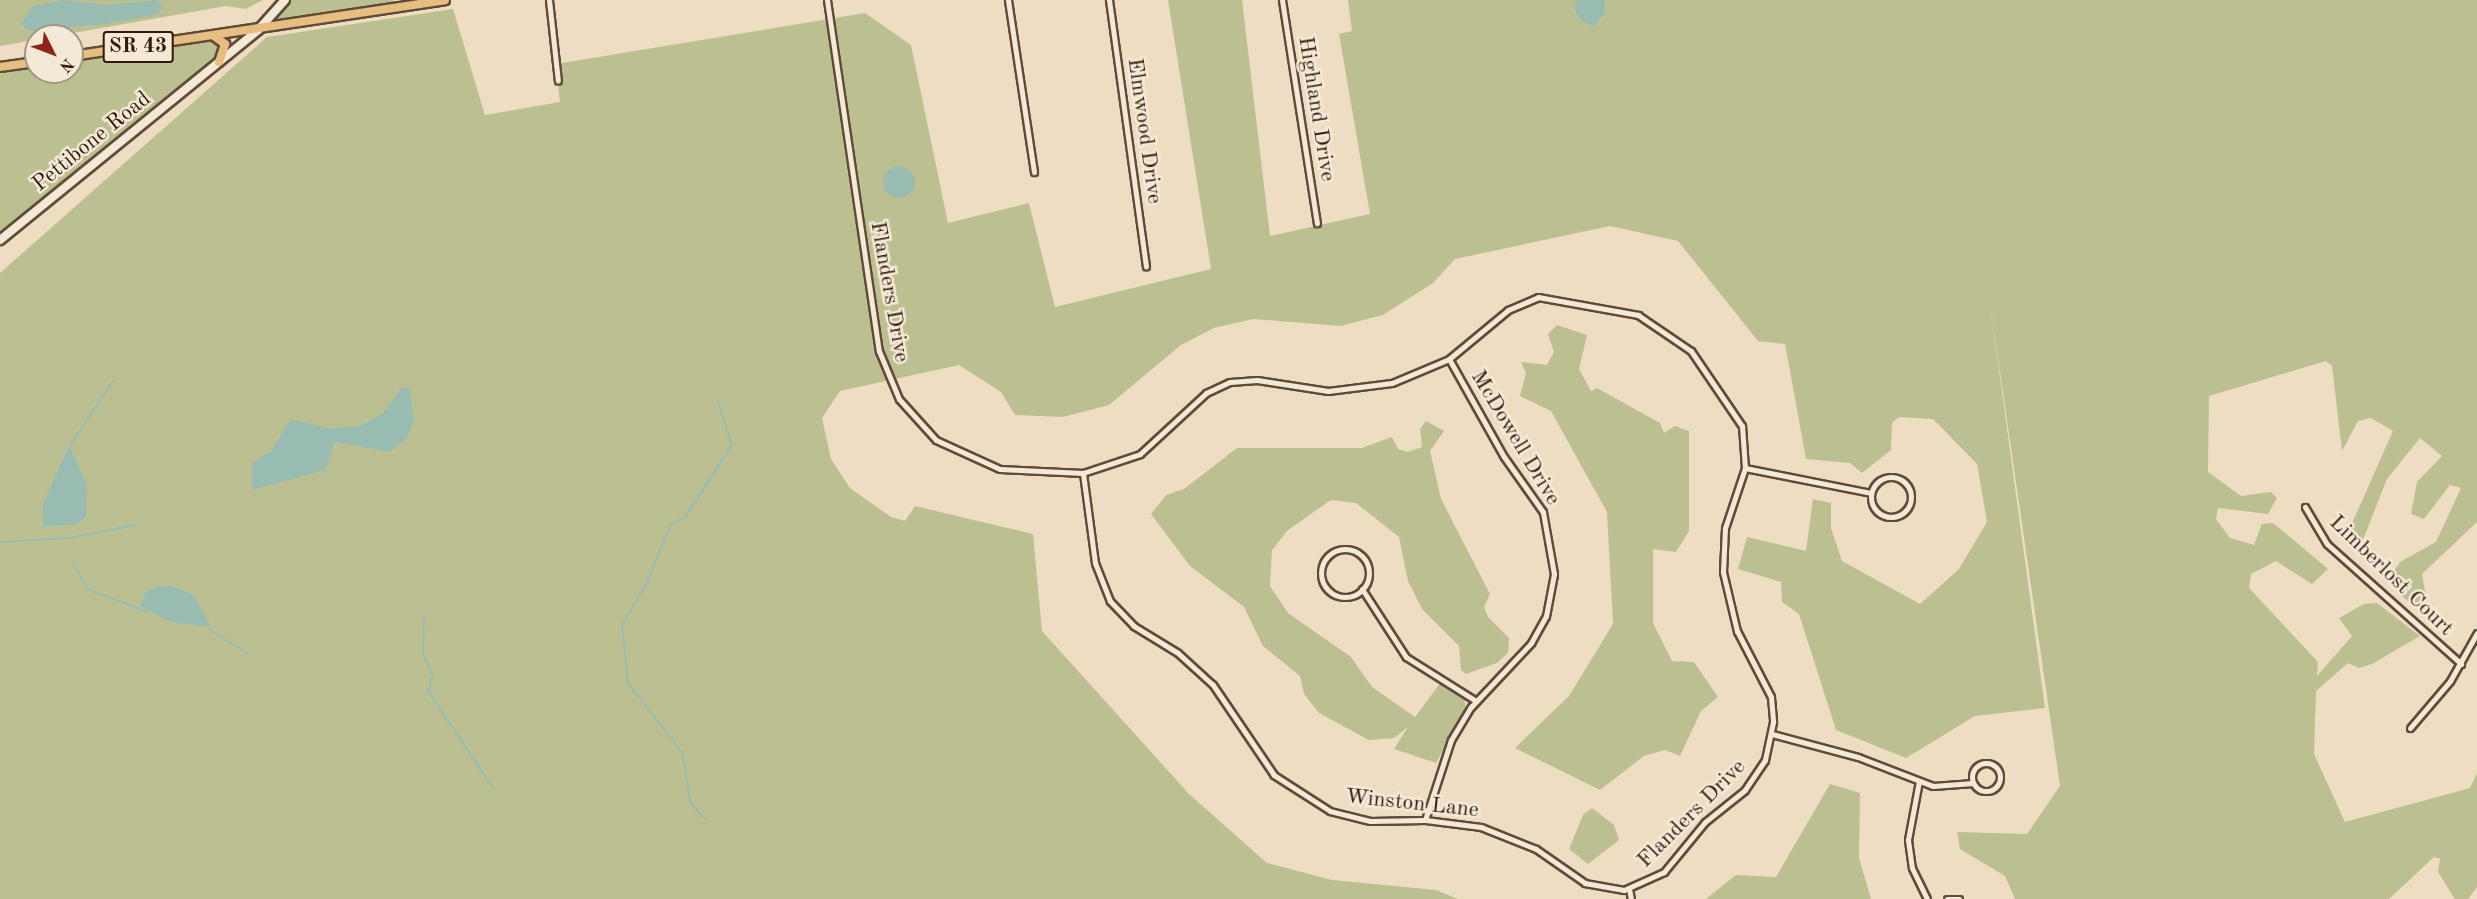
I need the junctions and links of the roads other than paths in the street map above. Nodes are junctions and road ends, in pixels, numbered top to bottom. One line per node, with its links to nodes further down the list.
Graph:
1 (285, 0): 8 (street, Pettibone Road)
2 (445, 0): 8 (main road, SR 43)
3 (549, 0): 14 (street)
4 (827, 0): 21 (street, Flanders Drive)
5 (1008, 0): 15 (street)
6 (1109, 0): 18 (street, Elmwood Drive)
7 (1282, 0): 16 (street, Highland Drive)
8 (258, 30): 9 (main road, SR 43); 11 (street, Pettibone Road)
9 (214, 36): 10 (main road, SR 43); 11 (main road)
10 (84, 54)
11 (219, 62): 17 (street, Pettibone Road)
12 (24, 64): 13 (main road)
13 (0, 67)
14 (558, 81)
15 (1034, 172)
16 (1317, 223)
17 (0, 240)
18 (1146, 266)
19 (1449, 359): 20 (street, Flanders Drive); 21 (street, Flanders Drive); 27 (street, McDowell Drive)
20 (1745, 468): 22 (street); 29 (street, Flanders Drive)
21 (1083, 473): 32 (street, Winston Lane)
22 (1871, 493): 22 (street)
23 (2305, 507): 26 (street, Limberlost Court)
24 (1362, 588): 24 (street); 27 (street)
25 (2477, 633): 26 (street)
26 (2461, 664): 28 (street)
27 (1476, 701): 32 (street, McDowell Drive)
28 (2410, 728)
29 (1772, 734): 30 (street); 33 (street, Flanders Drive)
30 (1919, 781): 31 (street); 35 (street)
31 (1972, 783): 31 (street)
32 (1425, 820): 33 (street, Winston Lane)
33 (1629, 889): 34 (street)
34 (1631, 899)
35 (1927, 899)
36 (1947, 899): 37 (street)
37 (1959, 899)

